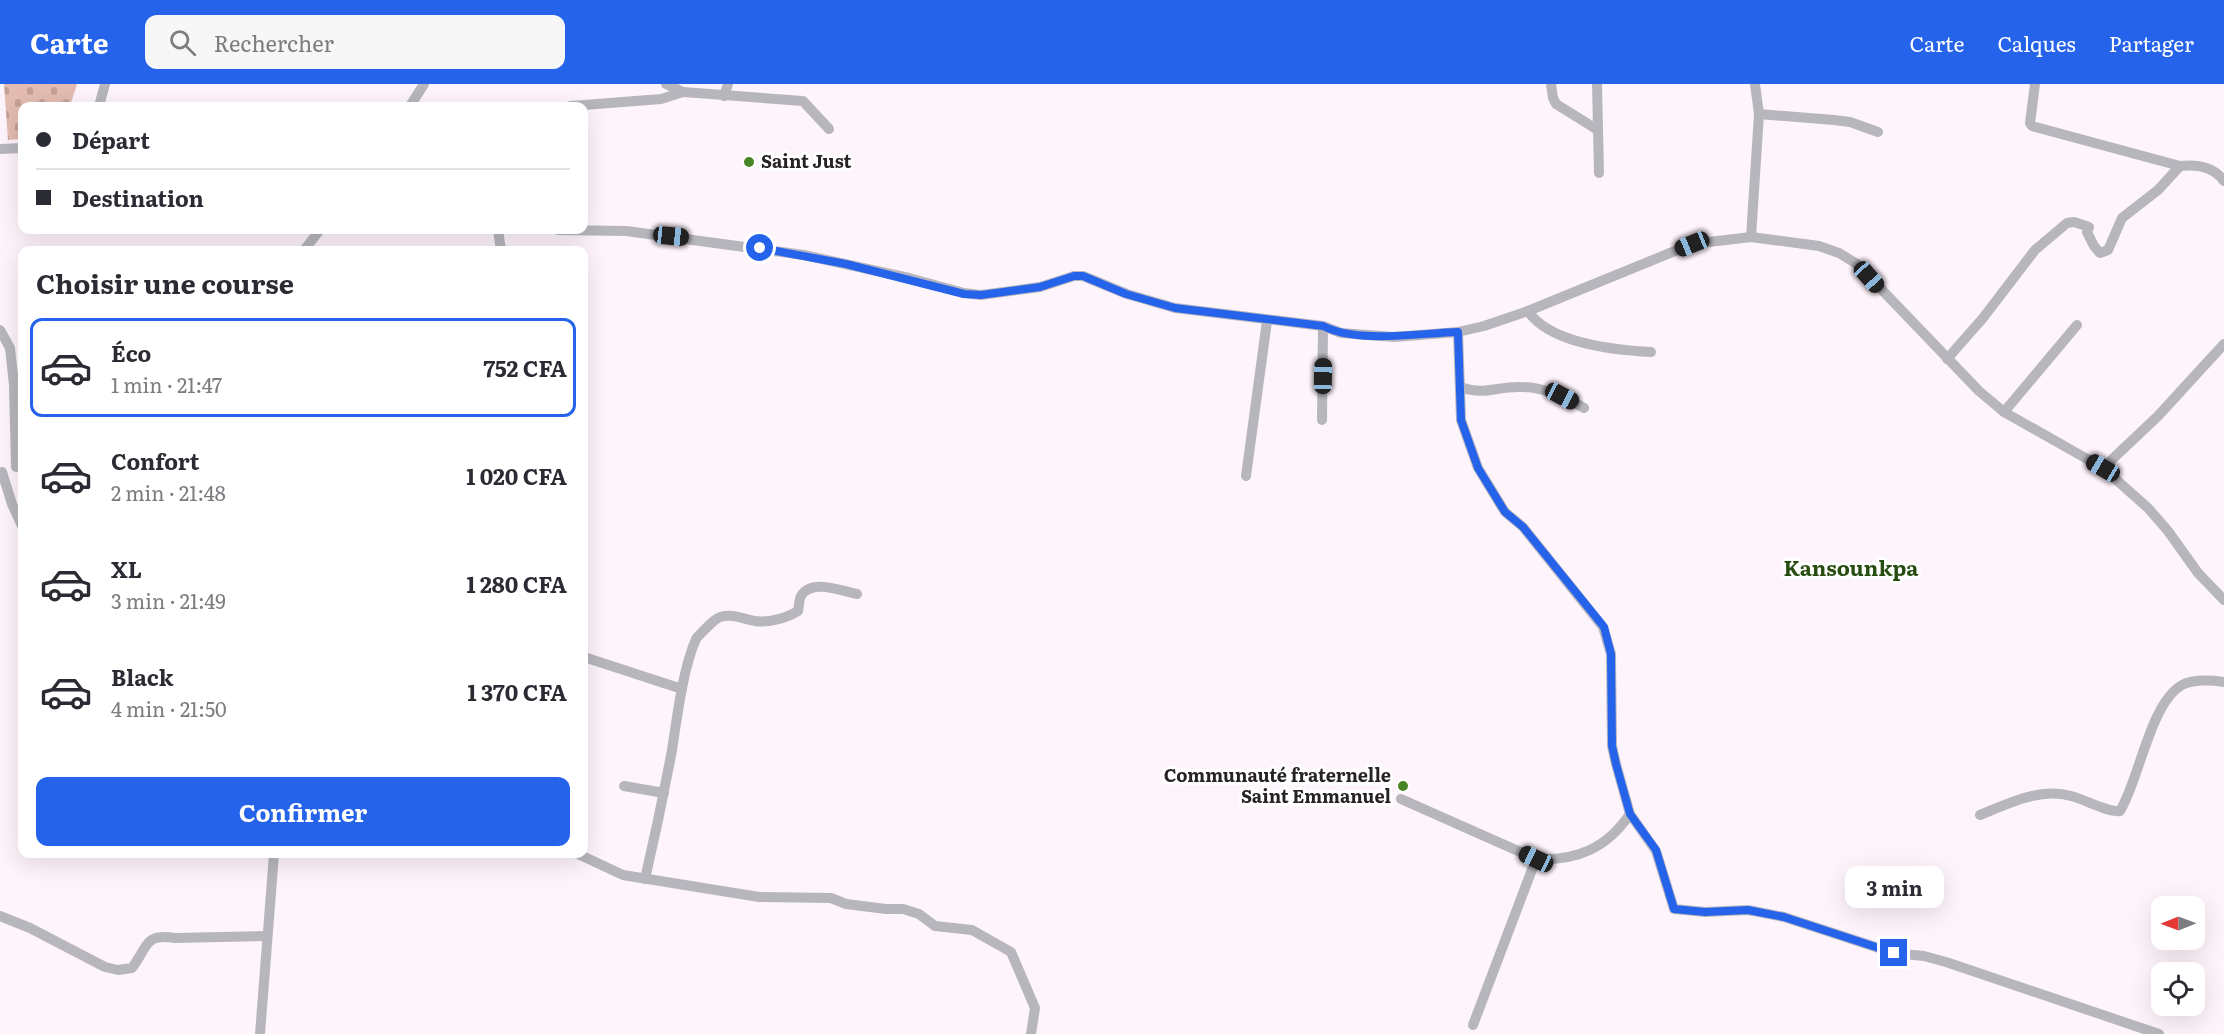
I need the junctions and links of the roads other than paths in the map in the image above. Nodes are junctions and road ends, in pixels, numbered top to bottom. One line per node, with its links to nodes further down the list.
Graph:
1 (105, 84): 11 (street)
2 (424, 84): 12 (street)
3 (666, 84): 9 (street)
4 (728, 84): 10 (street)
5 (1551, 84): 16 (street)
6 (1597, 84): 16 (street)
7 (1755, 84): 14 (street)
8 (2035, 84): 20 (street)
9 (684, 92): 10 (street); 13 (street)
10 (724, 96): 15 (street)
11 (100, 102)
12 (413, 102)
13 (588, 105)
14 (1760, 114): 17 (street); 25 (street)
15 (829, 129)
16 (1598, 130): 21 (street)
17 (1878, 132)
18 (18, 148): 19 (street)
19 (0, 149)
20 (2180, 166): 22 (street); 35 (street)
21 (1599, 172)
22 (2224, 179)
23 (588, 230): 28 (street)
24 (317, 234): 26 (street)
25 (1751, 237): 27 (street); 35 (street)
26 (307, 246)
27 (1528, 311): 32 (street); 34 (street)
28 (1267, 321): 30 (street); 44 (street)
29 (2077, 325): 38 (street)
30 (1323, 326): 32 (street); 39 (street)
31 (0, 330): 40 (street)
32 (1458, 332): 36 (street)
33 (2224, 344): 42 (street)
34 (1651, 352)
35 (1947, 359): 38 (street)
36 (1460, 387): 37 (street); 54 (street)
37 (1584, 408)
38 (2004, 412): 42 (street)
39 (1322, 420)
40 (18, 451)
41 (18, 467): 43 (street)
42 (2103, 468): 47 (street)
43 (1, 472): 45 (street)
44 (1246, 476)
45 (18, 517)
46 (857, 594): 50 (street)
47 (2224, 600)
48 (588, 658): 50 (street)
49 (2224, 682): 55 (street)
50 (682, 689): 52 (street)
51 (624, 786): 52 (street)
52 (664, 793): 59 (street)
53 (1401, 799): 58 (street)
54 (1630, 814): 58 (street); 65 (street)
55 (1980, 815)
56 (274, 858): 61 (street)
57 (587, 858): 59 (street)
58 (1536, 859): 62 (street)
59 (645, 879): 64 (street)
60 (0, 916): 61 (street)
61 (267, 936): 63 (street)
62 (1473, 1025)
63 (260, 1034)
64 (1031, 1034)
65 (2159, 1034)

